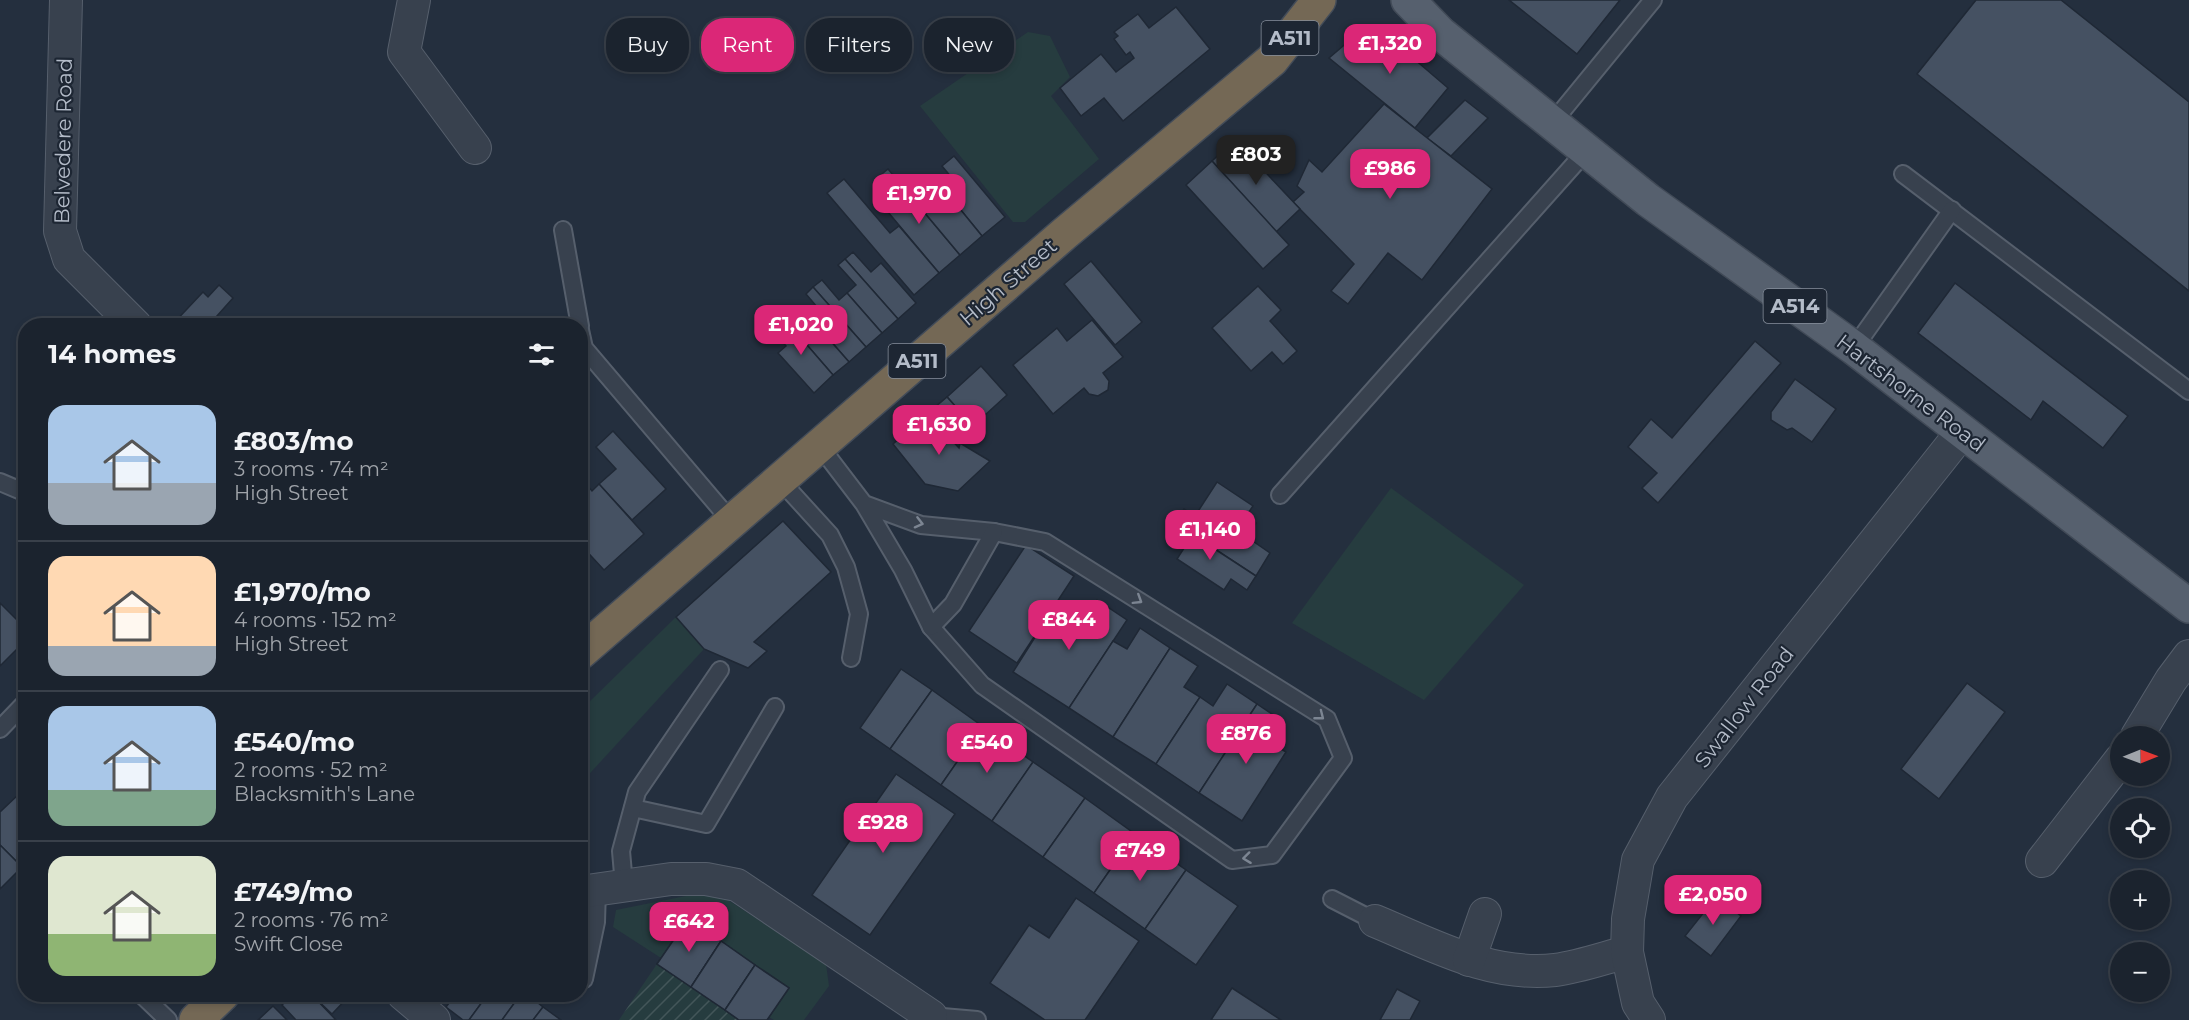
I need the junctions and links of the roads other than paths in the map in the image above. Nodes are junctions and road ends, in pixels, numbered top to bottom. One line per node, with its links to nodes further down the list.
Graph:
1 (66, 0): 12 (street, Belvedere Road)
2 (414, 0): 7 (street)
3 (1319, 0): 18 (highway, High Street / A511)
4 (1408, 0): 6 (main road, Hartshorne Road / A514)
5 (1653, 0): 6 (lane)
6 (1553, 122): 8 (main road, Hartshorne Road / A514)
7 (475, 148)
8 (1587, 150): 14 (main road, Hartshorne Road / A514); 22 (lane)
9 (1903, 174): 10 (lane)
10 (1952, 210): 14 (lane); 16 (lane)
11 (563, 230): 13 (lane)
12 (128, 318)
13 (579, 318)
14 (1854, 348): 17 (main road, Hartshorne Road / A514)
15 (588, 353): 24 (lane)
16 (2189, 391)
17 (1962, 432): 26 (main road, Hartshorne Road / A514); 43 (street, Swallow Road)
18 (819, 445): 19 (highway, High Street / A511); 23 (lane)
19 (779, 479): 24 (highway, High Street / A511); 30 (lane)
20 (0, 482): 21 (lane)
21 (18, 490)
22 (1280, 495)
23 (864, 504): 25 (lane, one-way to 25); 27 (lane)
24 (731, 521): 28 (highway, High Street / A511)
25 (994, 532): 27 (lane); 27 (lane, one-way to 27)
26 (2189, 606)
27 (931, 627)
28 (588, 646)
29 (2189, 656): 34 (street)
30 (851, 658)
31 (720, 670): 37 (lane)
32 (775, 708): 37 (lane)
33 (18, 710): 35 (lane)
34 (2143, 726)
35 (0, 729)
36 (2110, 773): 38 (street)
37 (633, 808): 39 (lane)
38 (2042, 861)
39 (600, 889): 44 (lane); 49 (street)
40 (1332, 899): 42 (lane)
41 (1485, 914): 45 (street)
42 (1375, 921): 45 (street)
43 (1628, 952): 45 (street); 54 (street, Swallow Road)
44 (588, 960)
45 (1469, 960)
46 (149, 1002): 50 (lane)
47 (215, 1002): 51 (highway)
48 (413, 1002): 52 (street)
49 (930, 1016): 53 (lane)
50 (168, 1020)
51 (196, 1020)
52 (434, 1020)
53 (977, 1020)
54 (1649, 1020)

